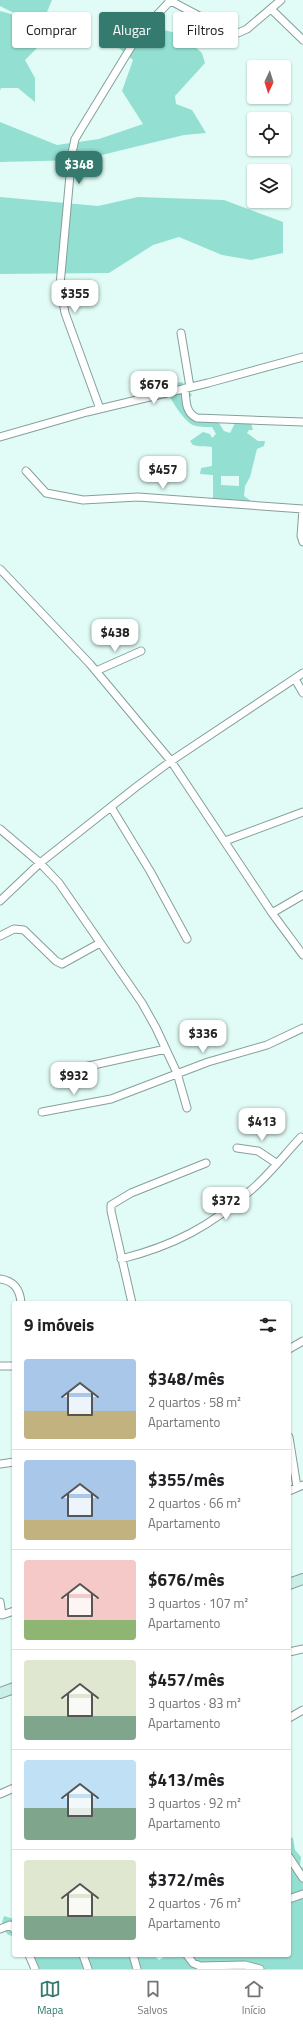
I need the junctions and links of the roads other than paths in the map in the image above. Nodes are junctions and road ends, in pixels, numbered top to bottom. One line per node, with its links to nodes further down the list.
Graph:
1 (170, 0): 3 (street); 8 (street)
2 (281, 0): 3 (street)
3 (270, 9): 4 (street)
4 (303, 40)
5 (181, 333): 7 (street)
6 (303, 357): 7 (street)
7 (188, 388): 8 (street); 9 (street)
8 (100, 409): 10 (street)
9 (303, 422)
10 (0, 437)
11 (26, 471): 12 (street)
12 (303, 509): 13 (street)
13 (303, 542)
14 (0, 569): 16 (street)
15 (141, 651): 16 (street)
16 (96, 671): 20 (street)
17 (303, 674): 18 (street)
18 (295, 679): 19 (street); 20 (street)
19 (303, 693)
20 (171, 761): 21 (street); 24 (street)
21 (110, 807): 25 (street); 30 (street)
22 (303, 812): 24 (street)
23 (0, 829): 25 (street)
24 (225, 840): 28 (street)
25 (40, 863): 27 (street); 31 (street)
26 (303, 895): 28 (street)
27 (0, 901)
28 (272, 913): 32 (street)
29 (0, 936): 31 (street)
30 (187, 939)
31 (100, 943): 34 (street)
32 (303, 955)
33 (303, 1028): 36 (street)
34 (166, 1049): 35 (street); 36 (street)
35 (66, 1071)
36 (177, 1073): 37 (street); 38 (street)
37 (187, 1108)
38 (42, 1112)
39 (301, 1137): 42 (street)
40 (237, 1148): 42 (street)
41 (206, 1163): 43 (street)
42 (276, 1163): 43 (street)
43 (122, 1259): 46 (street)
44 (0, 1279): 45 (street)
45 (21, 1301)
46 (132, 1301)
47 (303, 1341): 48 (street)
48 (291, 1348)
49 (0, 1366): 50 (street)
50 (12, 1366)
51 (291, 1446): 54 (street)
52 (12, 1462): 53 (street)
53 (0, 1464)
54 (300, 1486)
55 (303, 1579): 56 (main road)
56 (291, 1583)
57 (0, 1602): 59 (street)
58 (12, 1612): 59 (street)
59 (1, 1615)
60 (303, 1649): 61 (street)
61 (291, 1652)
62 (12, 1689): 63 (main road)
63 (0, 1693)
64 (303, 1710): 65 (street)
65 (291, 1717)
66 (12, 1789): 67 (street)
67 (0, 1794)
68 (291, 1860): 69 (street)
69 (303, 1878)
70 (303, 1894): 71 (street)
71 (291, 1898)
72 (12, 1927): 73 (street)
73 (0, 1929)
74 (30, 1957): 78 (street)
75 (84, 1957): 79 (street)
76 (133, 1957): 80 (street)
77 (188, 1957): 81 (street)
78 (36, 1969)
79 (88, 1969)
80 (136, 1969)
81 (260, 1969)

